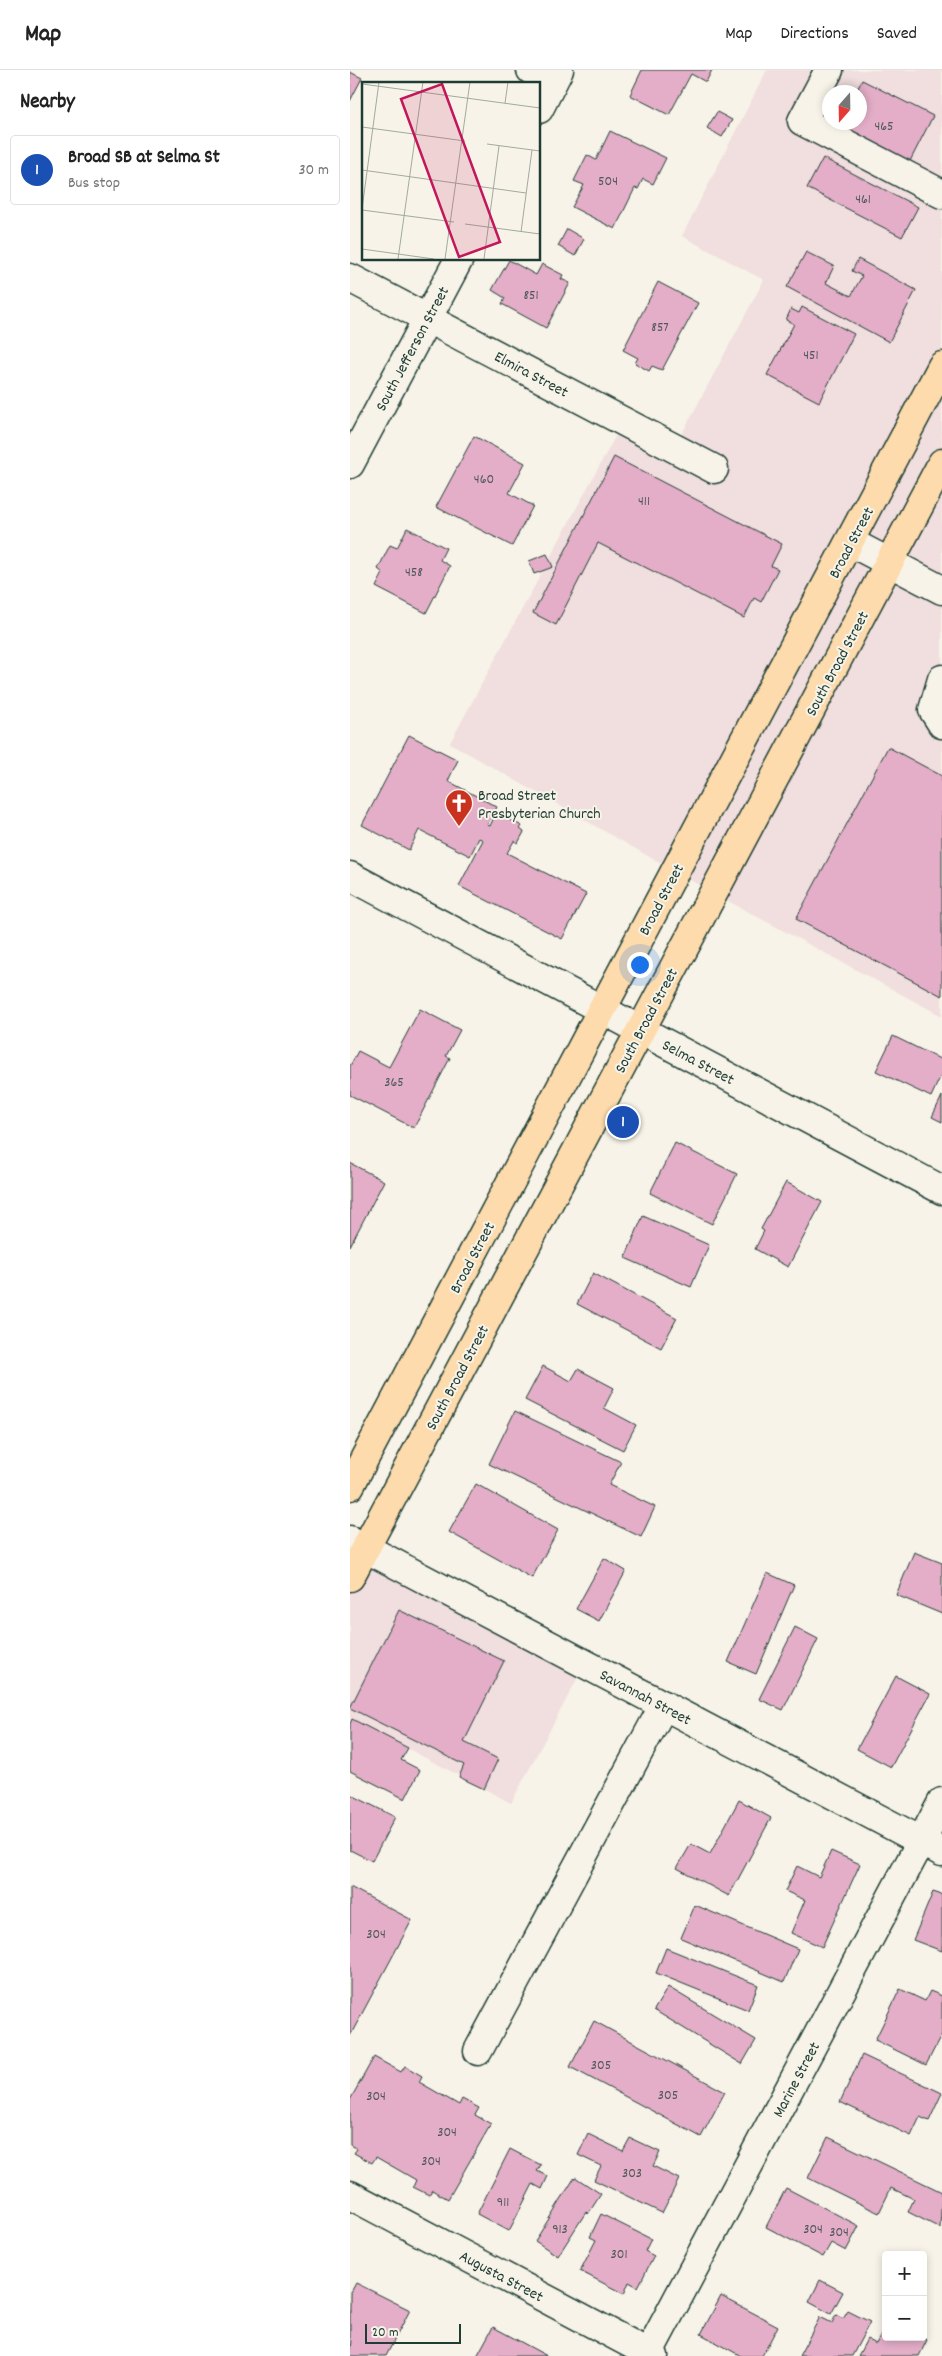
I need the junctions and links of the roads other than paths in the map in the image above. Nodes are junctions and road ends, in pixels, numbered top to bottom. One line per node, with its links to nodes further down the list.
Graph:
1 (829, 70): 4 (street)
2 (548, 74): 3 (street)
3 (540, 105)
4 (942, 194)
5 (458, 260): 7 (street, South Jefferson Street)
6 (350, 278): 7 (street, Elmira Street)
7 (427, 319): 10 (street, South Jefferson Street); 11 (street, Elmira Street)
8 (942, 366): 12 (main road, Broad Street)
9 (942, 463): 13 (main road, South Broad Street)
10 (350, 464)
11 (714, 469)
12 (850, 542): 13 (street); 18 (main road, Broad Street)
13 (890, 562): 14 (street); 19 (main road, South Broad Street)
14 (942, 590)
15 (942, 679): 16 (street)
16 (942, 724)
17 (350, 876): 18 (street, Selma Street)
18 (602, 1010): 19 (street, Selma Street); 21 (main road, Broad Street)
19 (640, 1030): 20 (street, Selma Street); 22 (main road, South Broad Street)
20 (942, 1190)
21 (350, 1486)
22 (358, 1544): 23 (main road, South Broad Street); 24 (street, Savannah Street)
23 (350, 1577)
24 (664, 1705): 26 (street, Savannah Street); 27 (street)
25 (942, 1802): 26 (street, Marine Street)
26 (932, 1846): 29 (street, Marine Street)
27 (478, 2051)
28 (350, 2195): 29 (street, Augusta Street)
29 (650, 2355)

